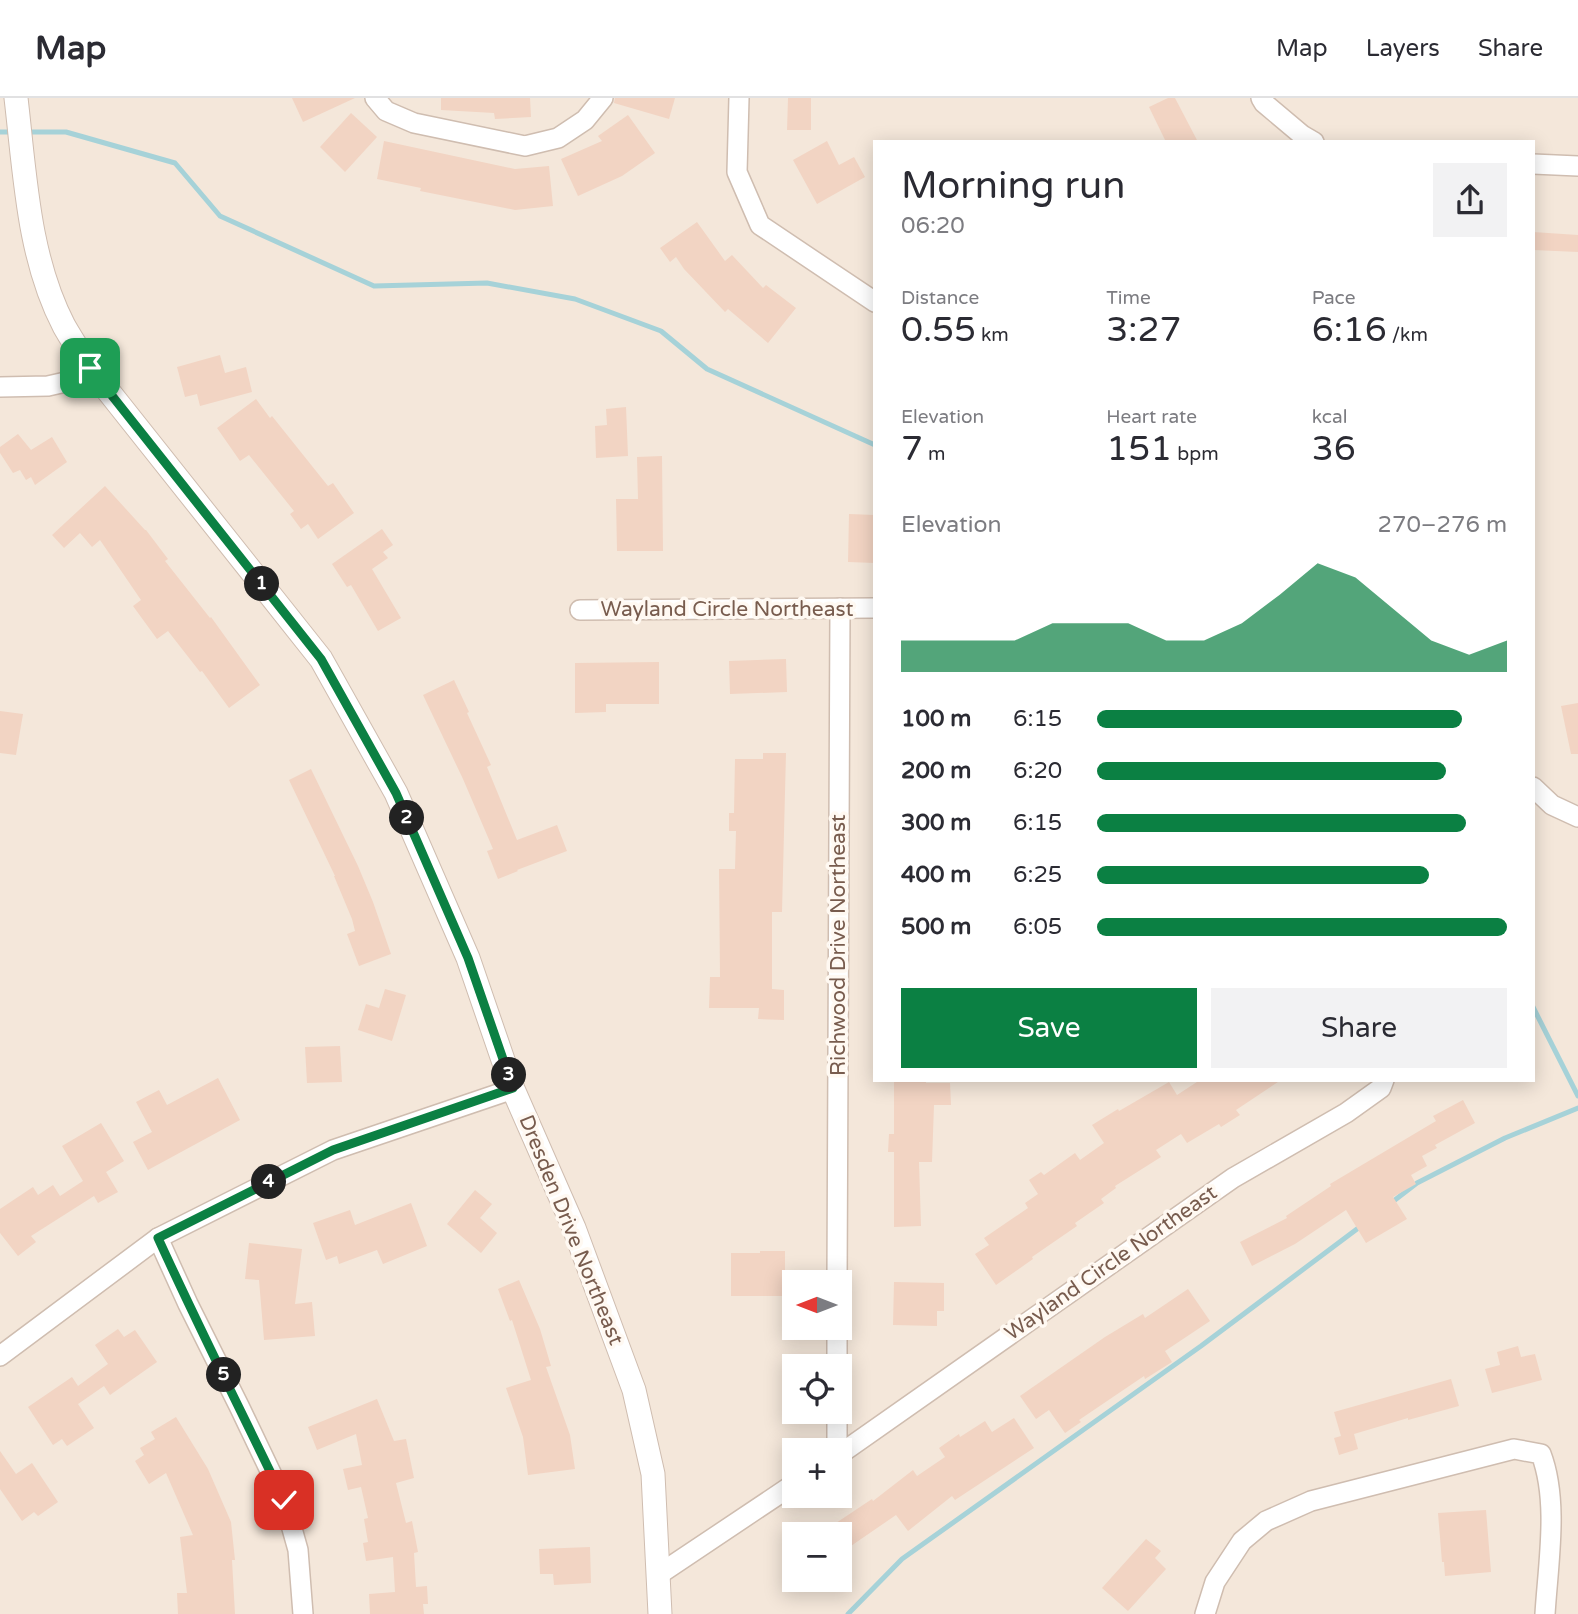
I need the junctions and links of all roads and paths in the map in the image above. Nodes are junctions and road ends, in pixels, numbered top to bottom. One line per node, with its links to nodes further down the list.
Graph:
1 (16, 98): 10 (street, Dresden Drive Northeast)
2 (375, 98): 3 (street)
3 (603, 98)
4 (738, 98): 9 (street)
5 (1261, 98): 6 (street)
6 (1311, 140)
7 (1535, 164): 8 (street)
8 (1578, 166)
9 (873, 301)
10 (90, 368): 11 (street); 18 (street, Dresden Drive Northeast)
11 (0, 387)
12 (840, 608): 13 (street, Wayland Circle Northeast); 14 (street, Wayland Circle Northeast); 20 (street, Richwood Drive Northeast)
13 (873, 608)
14 (580, 610)
15 (1535, 789): 16 (street)
16 (1578, 817)
17 (1383, 1082): 22 (street, Wayland Circle Northeast)
18 (513, 1088): 19 (street); 24 (street, Dresden Drive Northeast)
19 (158, 1238): 21 (street); 25 (street)
20 (837, 1270)
21 (0, 1356)
22 (852, 1443)
23 (782, 1492): 24 (street)
24 (658, 1575): 26 (street, Dresden Drive Northeast)
25 (303, 1614)
26 (660, 1614)
27 (1205, 1614): 28 (street)
28 (1545, 1614)

